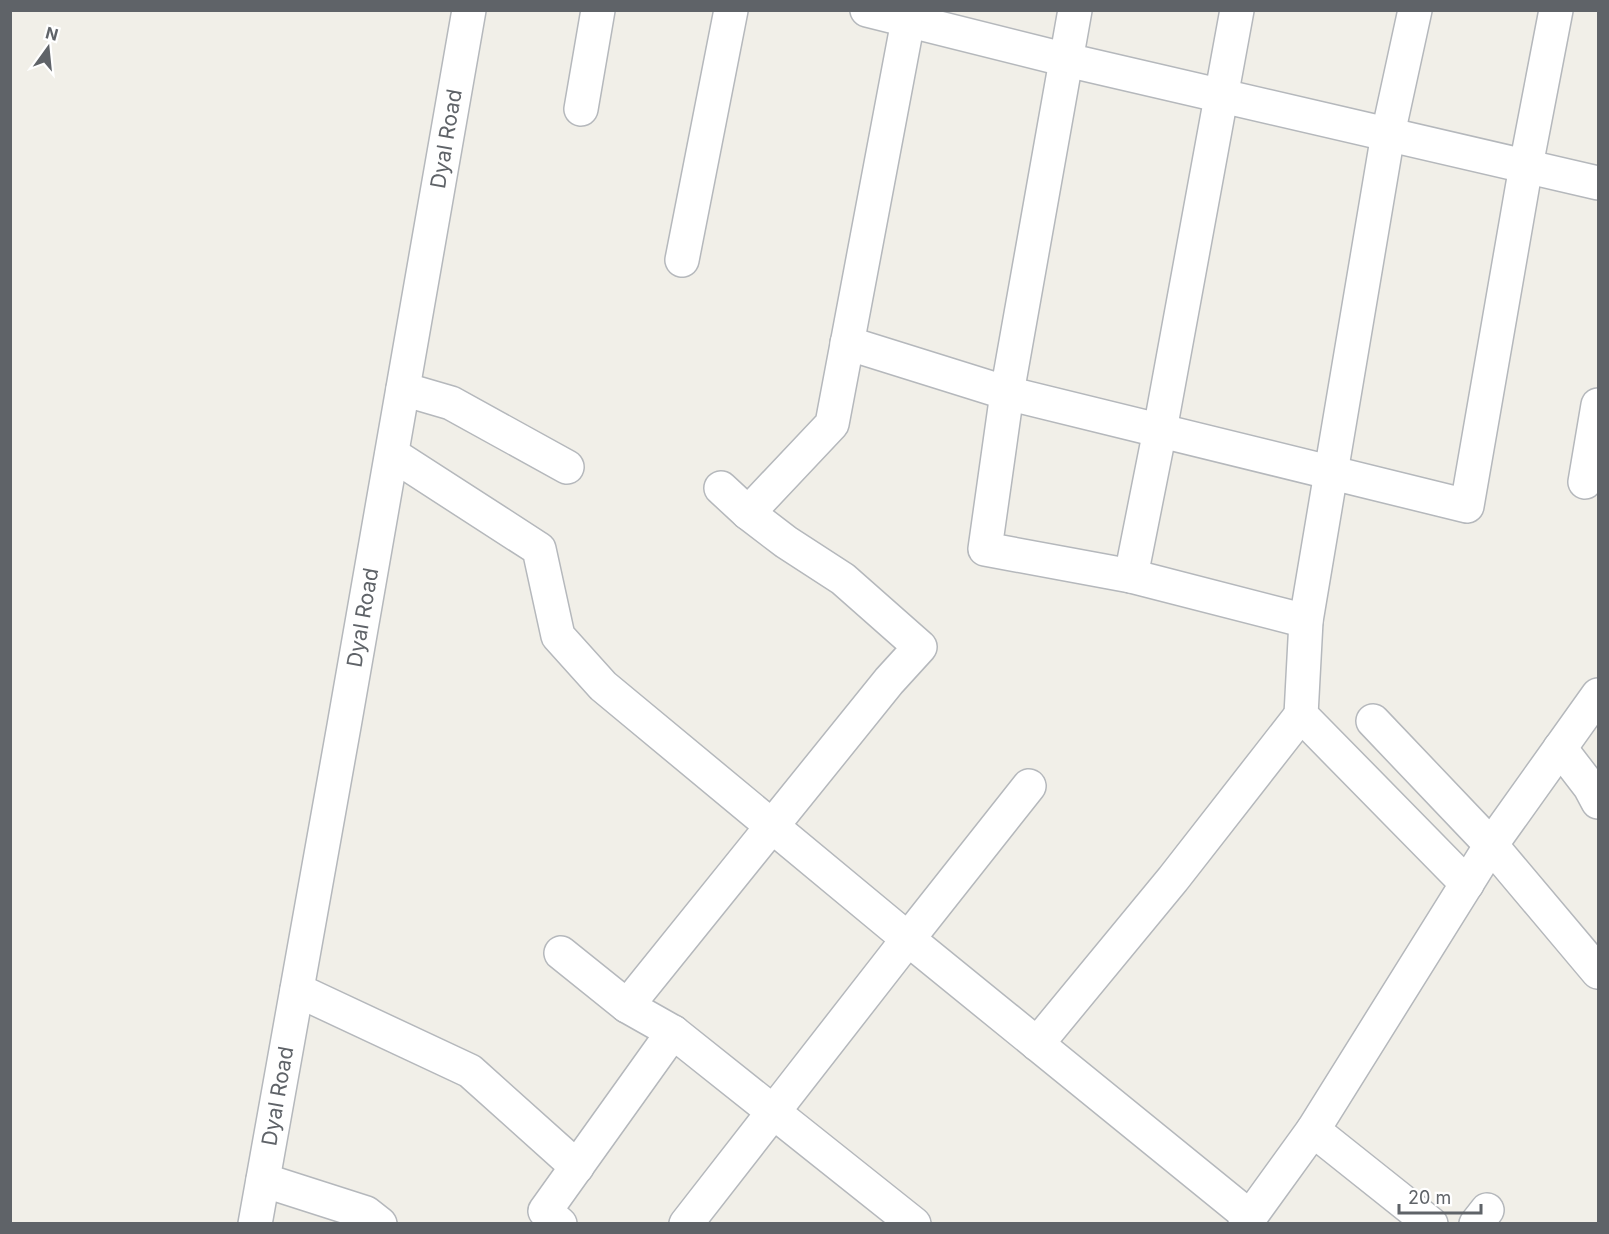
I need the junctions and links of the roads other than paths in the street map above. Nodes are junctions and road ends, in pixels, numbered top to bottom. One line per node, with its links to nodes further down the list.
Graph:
1 (469, 10): 18 (street, Dyal Road)
2 (598, 10): 12 (street)
3 (731, 10): 16 (street)
4 (867, 10): 9 (street)
5 (1075, 10): 10 (street)
6 (1237, 10): 11 (street)
7 (1414, 10): 13 (street)
8 (1556, 10): 14 (street)
9 (909, 15): 10 (street); 17 (street)
10 (1067, 60): 11 (street); 19 (street)
11 (1221, 95): 13 (street); 21 (street)
12 (581, 109)
13 (1388, 134): 14 (street); 24 (street)
14 (1526, 166): 15 (street); 24 (street)
15 (1599, 183)
16 (682, 260)
17 (847, 343): 19 (street); 27 (street)
18 (404, 389): 22 (street, Dyal Road); 23 (street)
19 (1007, 393): 21 (street); 28 (street)
20 (1599, 405): 25 (street)
21 (1160, 430): 24 (street); 28 (street)
22 (392, 454): 36 (street); 42 (street, Dyal Road)
23 (567, 467)
24 (1331, 472): 29 (street)
25 (1585, 482)
26 (721, 488): 27 (street)
27 (748, 513): 36 (street)
28 (1131, 576): 29 (street)
29 (1306, 621): 31 (street)
30 (1599, 694): 33 (street)
31 (1301, 715): 38 (street); 45 (street)
32 (1373, 721): 37 (street)
33 (1560, 748): 35 (street); 37 (street)
34 (1029, 786): 39 (street)
35 (1599, 802)
36 (772, 826): 39 (street); 43 (street)
37 (1491, 846): 38 (street); 41 (street)
38 (1467, 884): 47 (street)
39 (908, 939): 45 (street); 46 (street)
40 (561, 953): 43 (street)
41 (1599, 972)
42 (297, 990): 48 (street); 49 (street, Dyal Road)
43 (627, 1006): 44 (street)
44 (674, 1032): 46 (street); 48 (street)
45 (1036, 1044): 50 (street)
46 (773, 1112): 54 (street); 55 (street)
47 (1313, 1130): 50 (street); 56 (street)
48 (577, 1167): 53 (street)
49 (263, 1180): 51 (street, Dyal Road); 52 (street)
50 (1248, 1220)
51 (255, 1224)
52 (380, 1224)
53 (560, 1224)
54 (686, 1224)
55 (914, 1224)
56 (1431, 1224)

